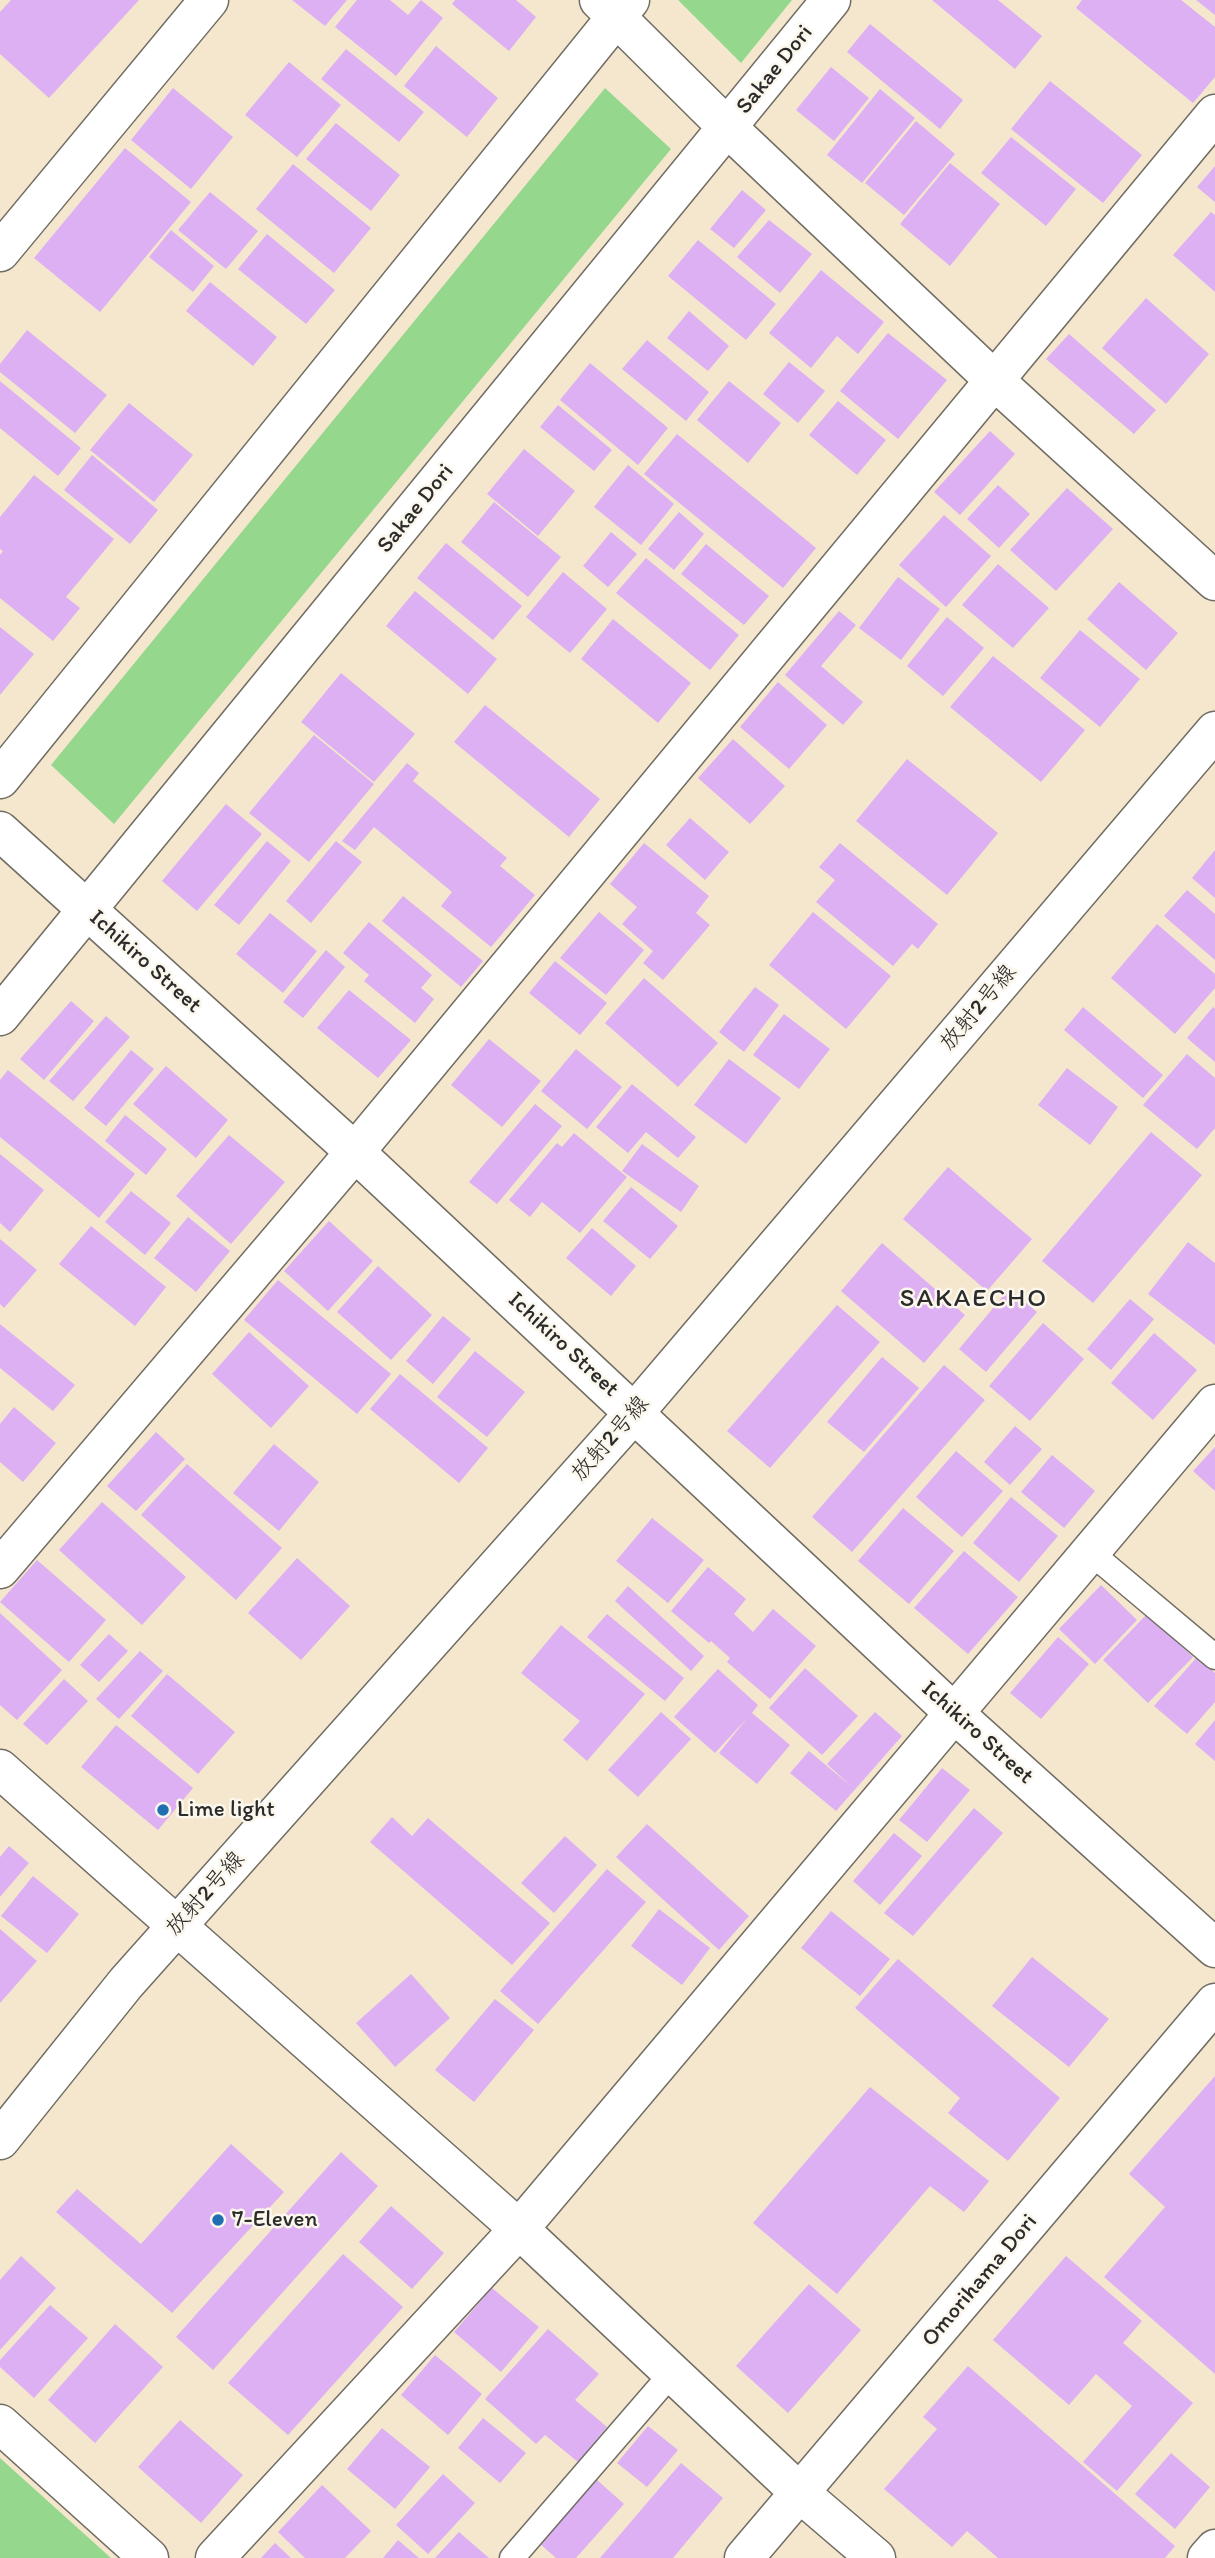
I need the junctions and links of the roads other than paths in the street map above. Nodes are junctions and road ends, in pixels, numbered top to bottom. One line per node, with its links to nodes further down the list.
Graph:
1 (209, 0): 6 (street)
2 (831, 0): 5 (street, Sakae Dori)
3 (615, 6): 5 (street); 10 (street)
4 (1215, 114): 7 (street)
5 (728, 128): 7 (street); 12 (street, Sakae Dori)
6 (0, 252)
7 (994, 380): 8 (street); 14 (street)
8 (1215, 581)
9 (1215, 732): 16 (street, 放射2号線)
10 (0, 779)
11 (0, 831): 12 (street, Ichikiro Street)
12 (88, 910): 13 (street, Sakae Dori); 14 (street, Ichikiro Street)
13 (0, 1016)
14 (355, 1152): 16 (street, Ichikiro Street); 18 (street)
15 (1215, 1405): 17 (street)
16 (635, 1412): 20 (street, Ichikiro Street); 22 (street, 放射2号線)
17 (1090, 1552): 19 (lane); 20 (street)
18 (0, 1569)
19 (1215, 1657)
20 (956, 1714): 23 (street, Ichikiro Street); 26 (street)
21 (0, 1769): 22 (street)
22 (177, 1926): 25 (street, 放射2号線); 26 (street)
23 (1215, 1948)
24 (1215, 2003): 29 (street, Omorihama Dori)
25 (0, 2140)
26 (519, 2229): 27 (street); 32 (street)
27 (672, 2373): 29 (street); 33 (lane)
28 (0, 2424): 31 (street)
29 (800, 2493): 34 (street, Omorihama Dori); 35 (street)
30 (1215, 2549): 36 (street)
31 (149, 2558)
32 (215, 2558)
33 (512, 2558)
34 (744, 2558)
35 (876, 2558)
36 (1207, 2558)

